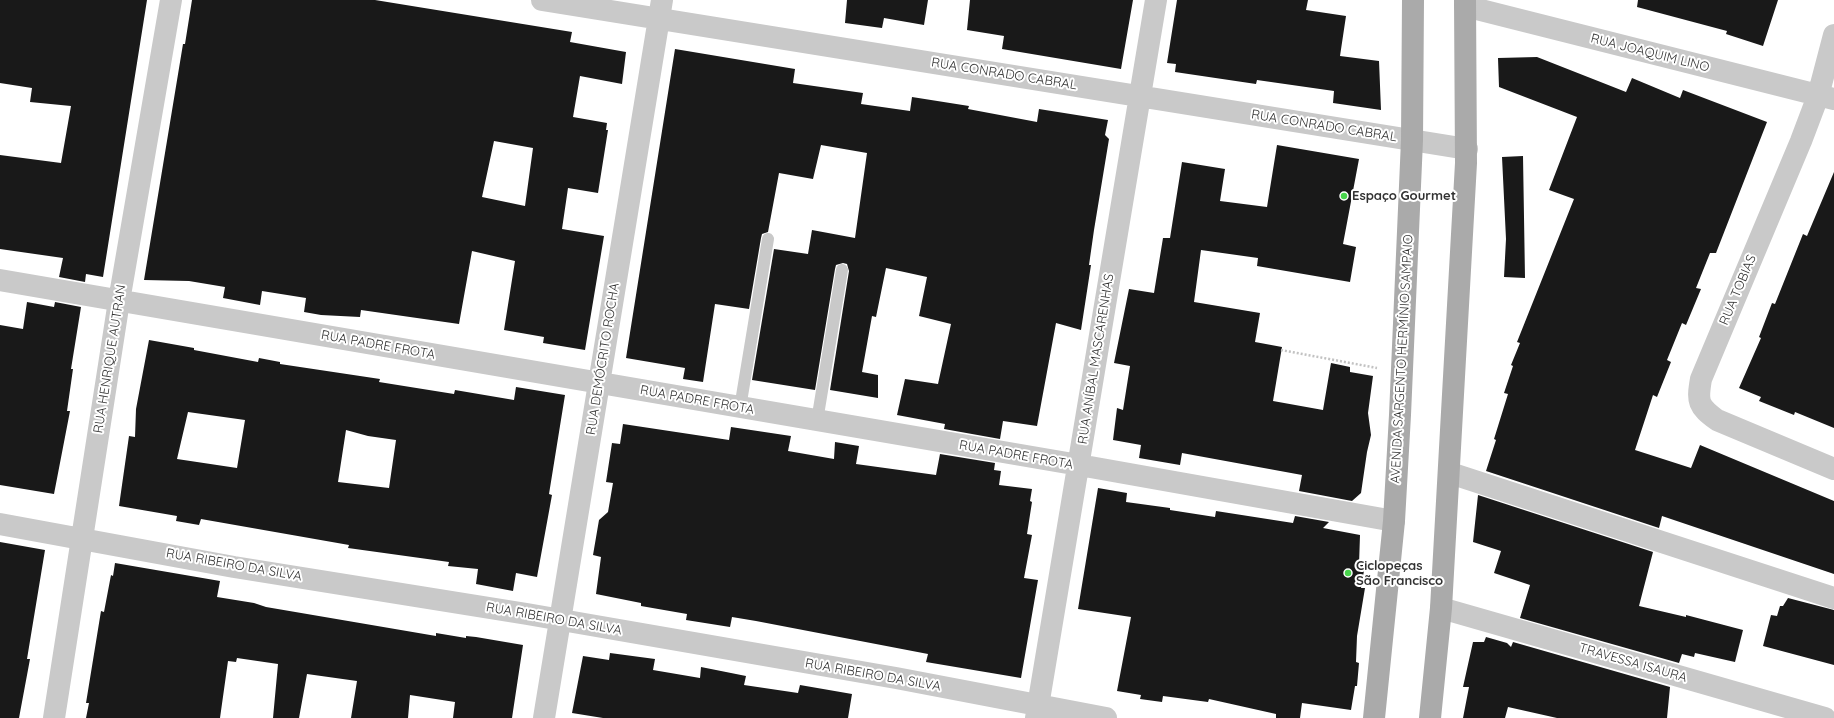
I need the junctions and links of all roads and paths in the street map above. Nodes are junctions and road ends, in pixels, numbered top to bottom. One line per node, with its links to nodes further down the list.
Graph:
1 (171, 0): 15 (street, RUA HENRIQUE AUTRAN)
2 (542, 0): 6 (street, RUA CONRADO CABRAL)
3 (1156, 0): 8 (street, RUA ANÍBAL MASCARENHAS)
4 (1413, 0): 10 (main road, AVENIDA SARGENTO HERMÍNIO SAMPAIO)
5 (1465, 3): 9 (street, RUA JOAQUIM LINO); 11 (main road)
6 (661, 10): 8 (street, RUA CONRADO CABRAL); 18 (street, RUA DEMÓCRITO ROCHA)
7 (1834, 35): 9 (street, RUA TOBIAS)
8 (1140, 96): 10 (street, RUA CONRADO CABRAL); 21 (street, RUA ANÍBAL MASCARENHAS)
9 (1826, 97): 22 (street, RUA TOBIAS)
10 (1412, 140): 11 (street, RUA CONRADO CABRAL); 24 (main road, AVENIDA SARGENTO HERMÍNIO SAMPAIO)
11 (1467, 149): 23 (main road)
12 (768, 238): 19 (lane)
13 (842, 270): 20 (lane)
14 (0, 280): 15 (street, RUA PADRE FROTA)
15 (119, 301): 18 (street, RUA PADRE FROTA); 26 (street, RUA HENRIQUE AUTRAN)
16 (1281, 350): 17 (path)
17 (1383, 368)
18 (600, 383): 19 (street, RUA PADRE FROTA); 29 (street, RUA DEMÓCRITO ROCHA)
19 (740, 408): 20 (street, RUA PADRE FROTA)
20 (817, 421): 21 (street, RUA PADRE FROTA)
21 (1079, 465): 24 (street, RUA PADRE FROTA); 30 (street, RUA ANÍBAL MASCARENHAS)
22 (1834, 469)
23 (1450, 473): 27 (street); 28 (main road)
24 (1394, 521): 34 (main road, AVENIDA SARGENTO HERMÍNIO SAMPAIO)
25 (0, 524): 26 (street, RUA RIBEIRO DA SILVA)
26 (83, 538): 29 (street, RUA RIBEIRO DA SILVA); 31 (street, RUA HENRIQUE AUTRAN)
27 (1834, 598)
28 (1441, 608): 35 (main road); 36 (street, TRAVESSA ISAURA)
29 (560, 620): 30 (street, RUA RIBEIRO DA SILVA); 32 (street, RUA DEMÓCRITO ROCHA)
30 (1037, 712): 33 (street, RUA RIBEIRO DA SILVA)
31 (54, 718)
32 (544, 718)
33 (1106, 718)
34 (1374, 718)
35 (1430, 718)
36 (1825, 718)

